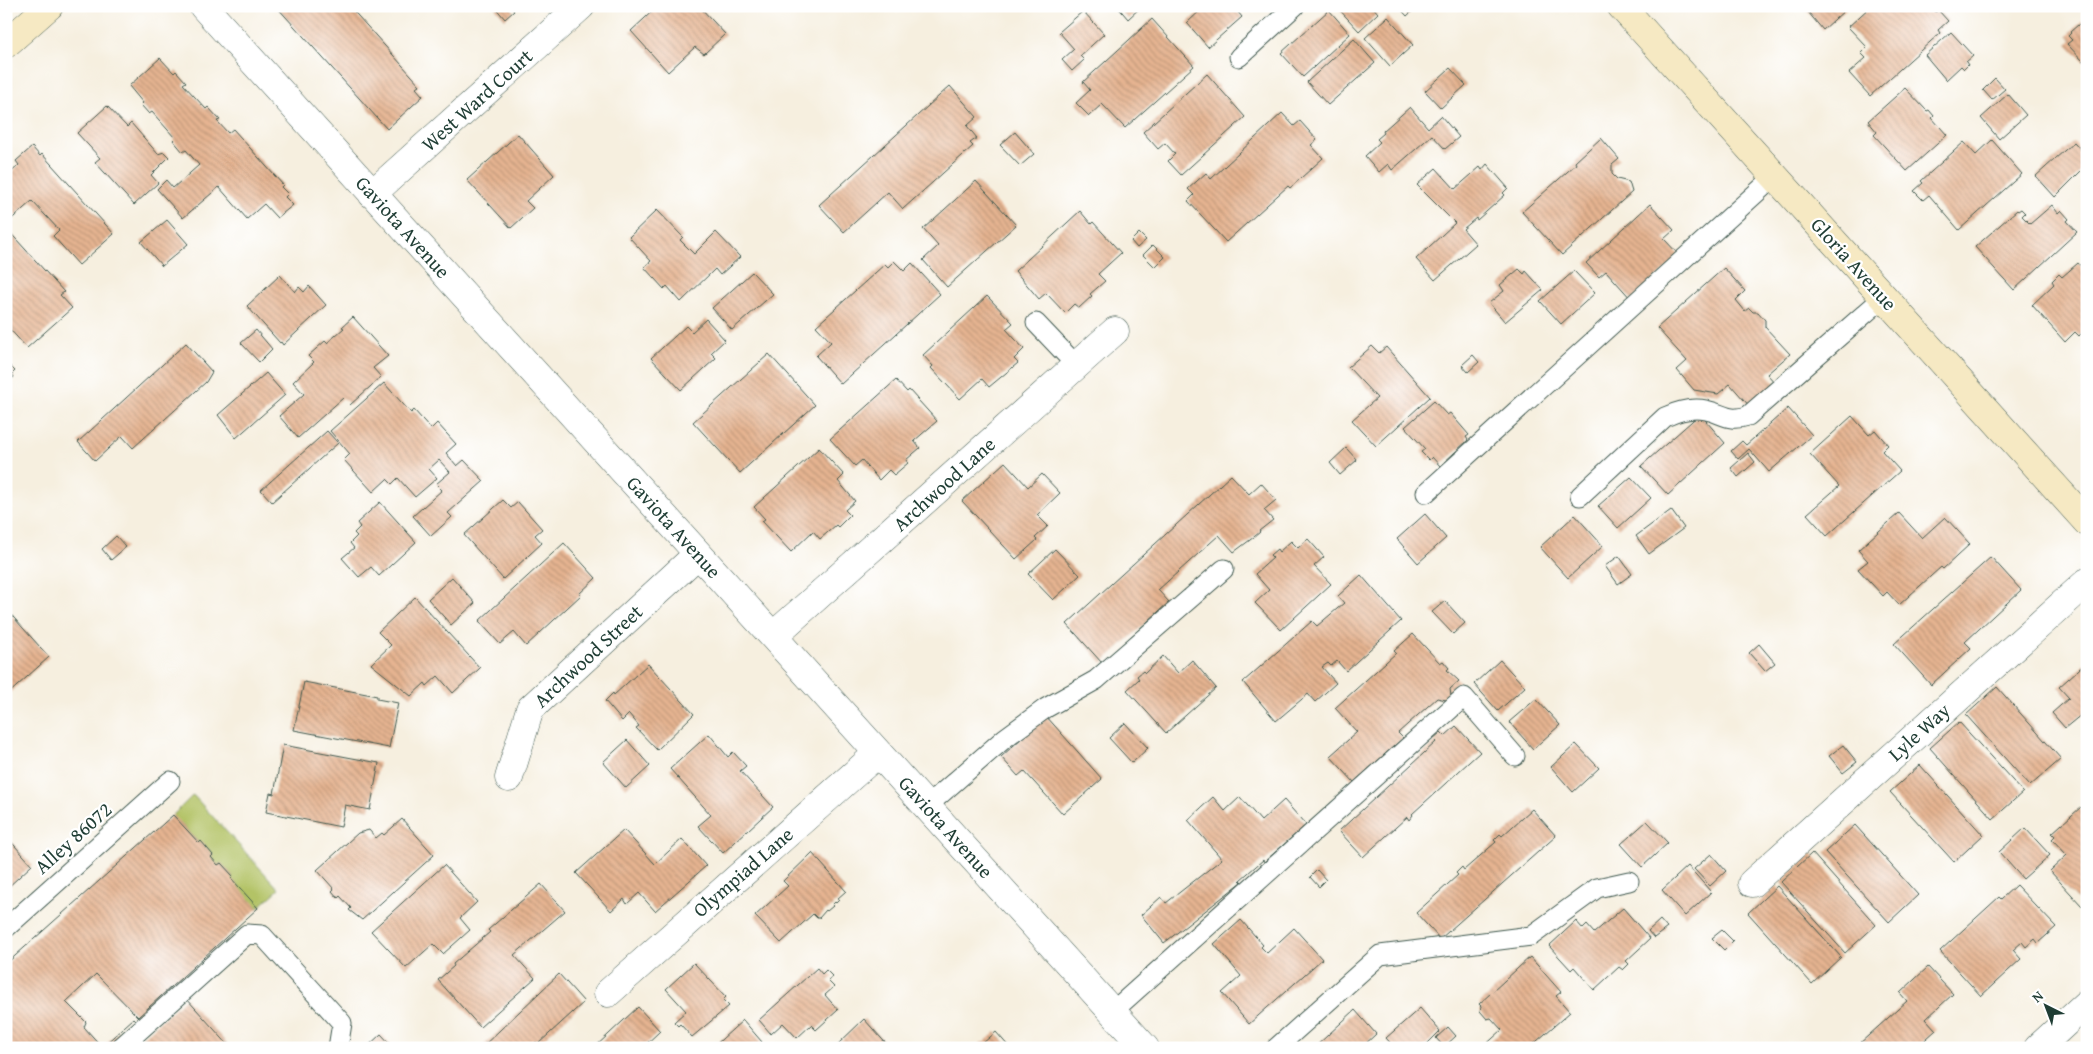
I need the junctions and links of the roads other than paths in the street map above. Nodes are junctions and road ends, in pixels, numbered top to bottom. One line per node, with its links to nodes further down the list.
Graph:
1 (49, 6): 6 (street)
2 (203, 6): 9 (street, Gaviota Avenue)
3 (581, 6): 9 (street, West Ward Court)
4 (1295, 6): 7 (lane)
5 (1621, 6): 8 (street, Gloria Avenue)
6 (6, 44)
7 (1239, 57)
8 (1775, 176): 10 (street, Gloria Avenue); 14 (lane)
9 (372, 194): 17 (street, Gaviota Avenue)
10 (1884, 296): 15 (lane); 16 (street, Gloria Avenue)
11 (1036, 323): 13 (lane)
12 (1115, 332): 13 (street, Archwood Lane)
13 (1076, 366): 20 (street, Archwood Lane)
14 (1426, 493)
15 (1580, 496)
16 (2087, 522)
17 (698, 554): 20 (street, Gaviota Avenue); 23 (street, Archwood Street)
18 (1224, 569): 25 (lane)
19 (2087, 582): 27 (street, Lyle Way)
20 (773, 636): 21 (street, Gaviota Avenue)
21 (878, 753): 25 (street, Gaviota Avenue); 29 (street, Olympiad Lane)
22 (1515, 756): 31 (lane)
23 (509, 778)
24 (170, 781): 28 (lane, Alley 86072)
25 (927, 806): 31 (street, Gaviota Avenue)
26 (1629, 881): 35 (lane)
27 (1752, 883)
28 (6, 928)
29 (608, 993)
30 (2087, 1003): 36 (street)
31 (1113, 1011): 34 (street, Gaviota Avenue)
32 (120, 1048): 33 (lane)
33 (338, 1048)
34 (1145, 1048)
35 (1276, 1048)
36 (2038, 1048)

